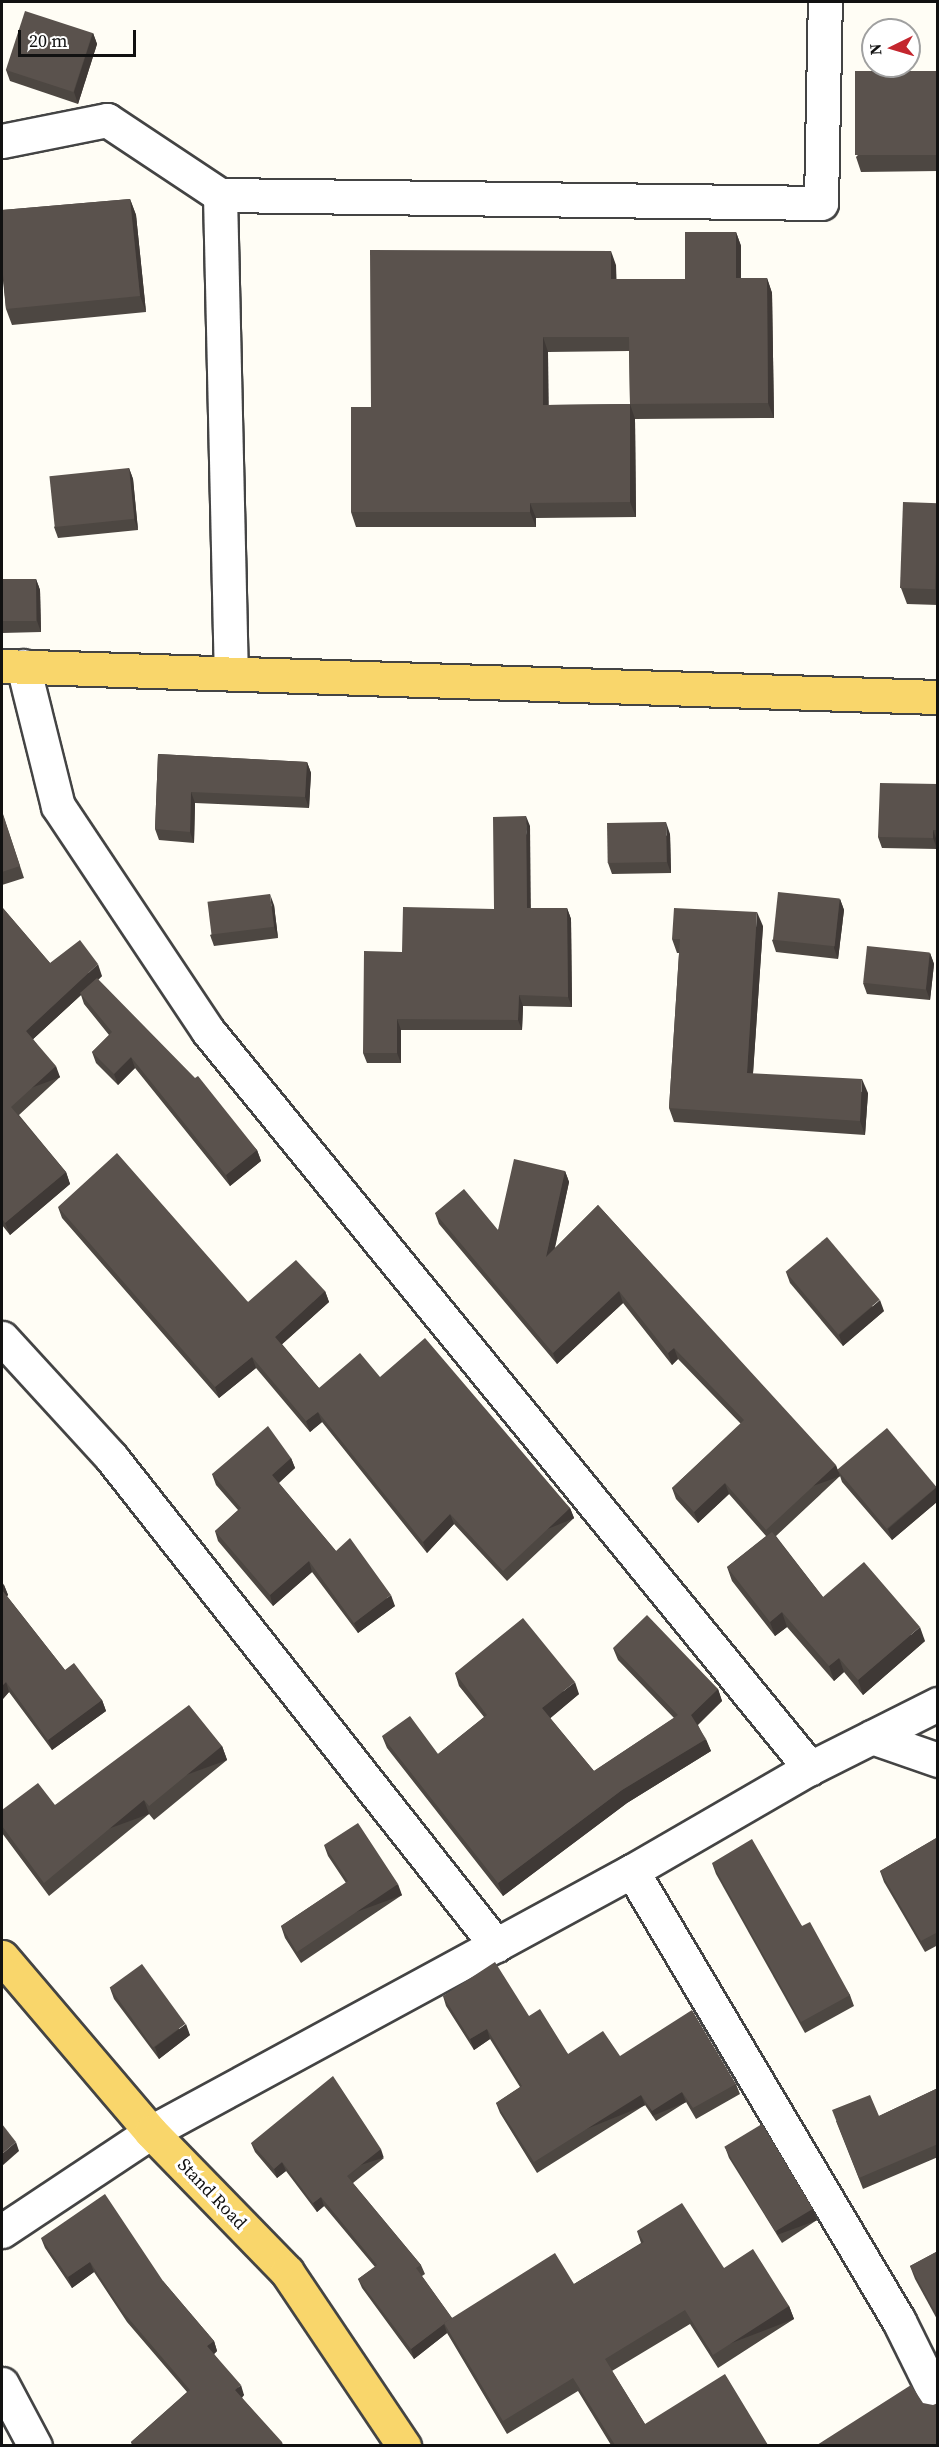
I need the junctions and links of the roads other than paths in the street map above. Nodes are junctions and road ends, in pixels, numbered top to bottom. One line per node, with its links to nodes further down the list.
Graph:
1 (825, 2): 3 (street)
2 (2, 141): 3 (street)
3 (220, 195): 5 (street)
4 (12, 666): 5 (main road); 11 (street)
5 (231, 670): 6 (main road)
6 (938, 697)
7 (2, 1338): 13 (street)
8 (938, 1704): 9 (street)
9 (872, 1737): 10 (street); 11 (street)
10 (938, 1760)
11 (810, 1768): 12 (street)
12 (632, 1871): 13 (street); 18 (street)
13 (496, 1945): 15 (street)
14 (2, 1957): 15 (main road, Stand Road)
15 (152, 2132): 16 (street); 20 (main road, Stand Road)
16 (2, 2231)
17 (2, 2384): 19 (street)
18 (938, 2400)
19 (35, 2445)
20 (404, 2445)

